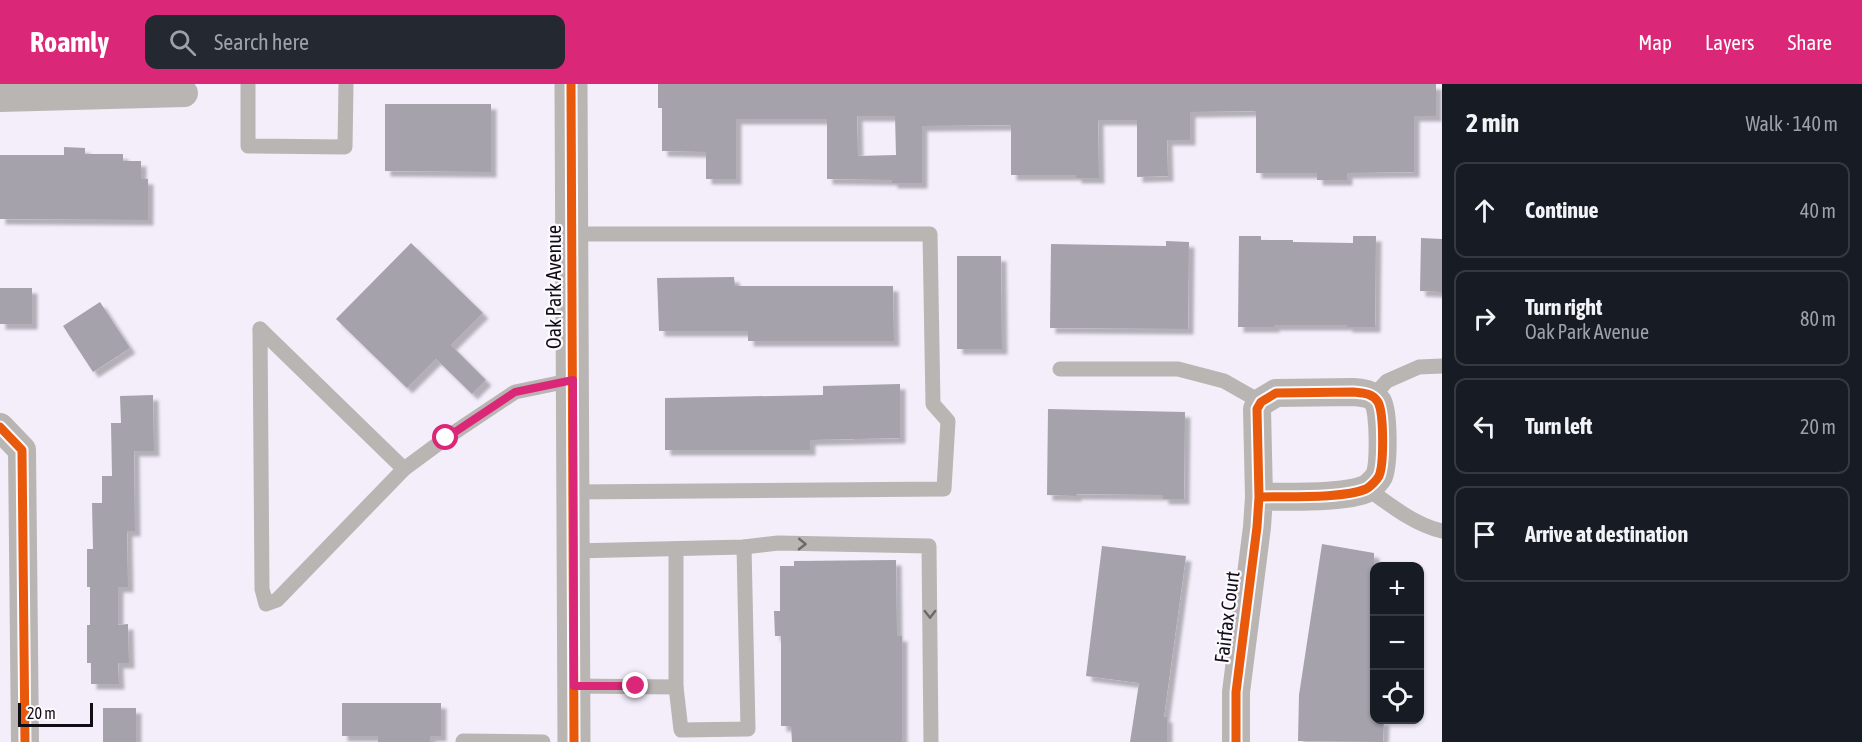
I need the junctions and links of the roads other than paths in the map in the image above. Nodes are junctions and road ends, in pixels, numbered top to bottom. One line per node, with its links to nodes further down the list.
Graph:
1 (248, 84): 2 (lane)
2 (346, 84)
3 (571, 84): 6 (street, Oak Park Avenue)
4 (184, 93): 5 (street)
5 (0, 98)
6 (572, 234): 9 (street, Oak Park Avenue); 15 (lane)
7 (1442, 366): 10 (lane)
8 (1060, 369): 11 (lane)
9 (573, 380): 13 (lane); 15 (street, Oak Park Avenue)
10 (1373, 396): 11 (street); 14 (street)
11 (1261, 402): 16 (street, Fairfax Court)
12 (0, 427): 24 (street)
13 (404, 469): 13 (lane)
14 (1368, 489): 16 (street); 17 (lane)
15 (573, 492): 20 (street, Oak Park Avenue)
16 (1259, 497): 28 (street, Fairfax Court)
17 (1442, 531)
18 (744, 547): 19 (lane); 22 (lane); 27 (lane, one-way to 27)
19 (676, 549): 20 (lane); 22 (lane)
20 (573, 551): 21 (street, Oak Park Avenue)
21 (574, 686): 22 (lane); 26 (street, Oak Park Avenue)
22 (676, 687)
23 (463, 741): 25 (lane)
24 (26, 742)
25 (543, 742)
26 (574, 742)
27 (931, 742)
28 (1236, 742)

